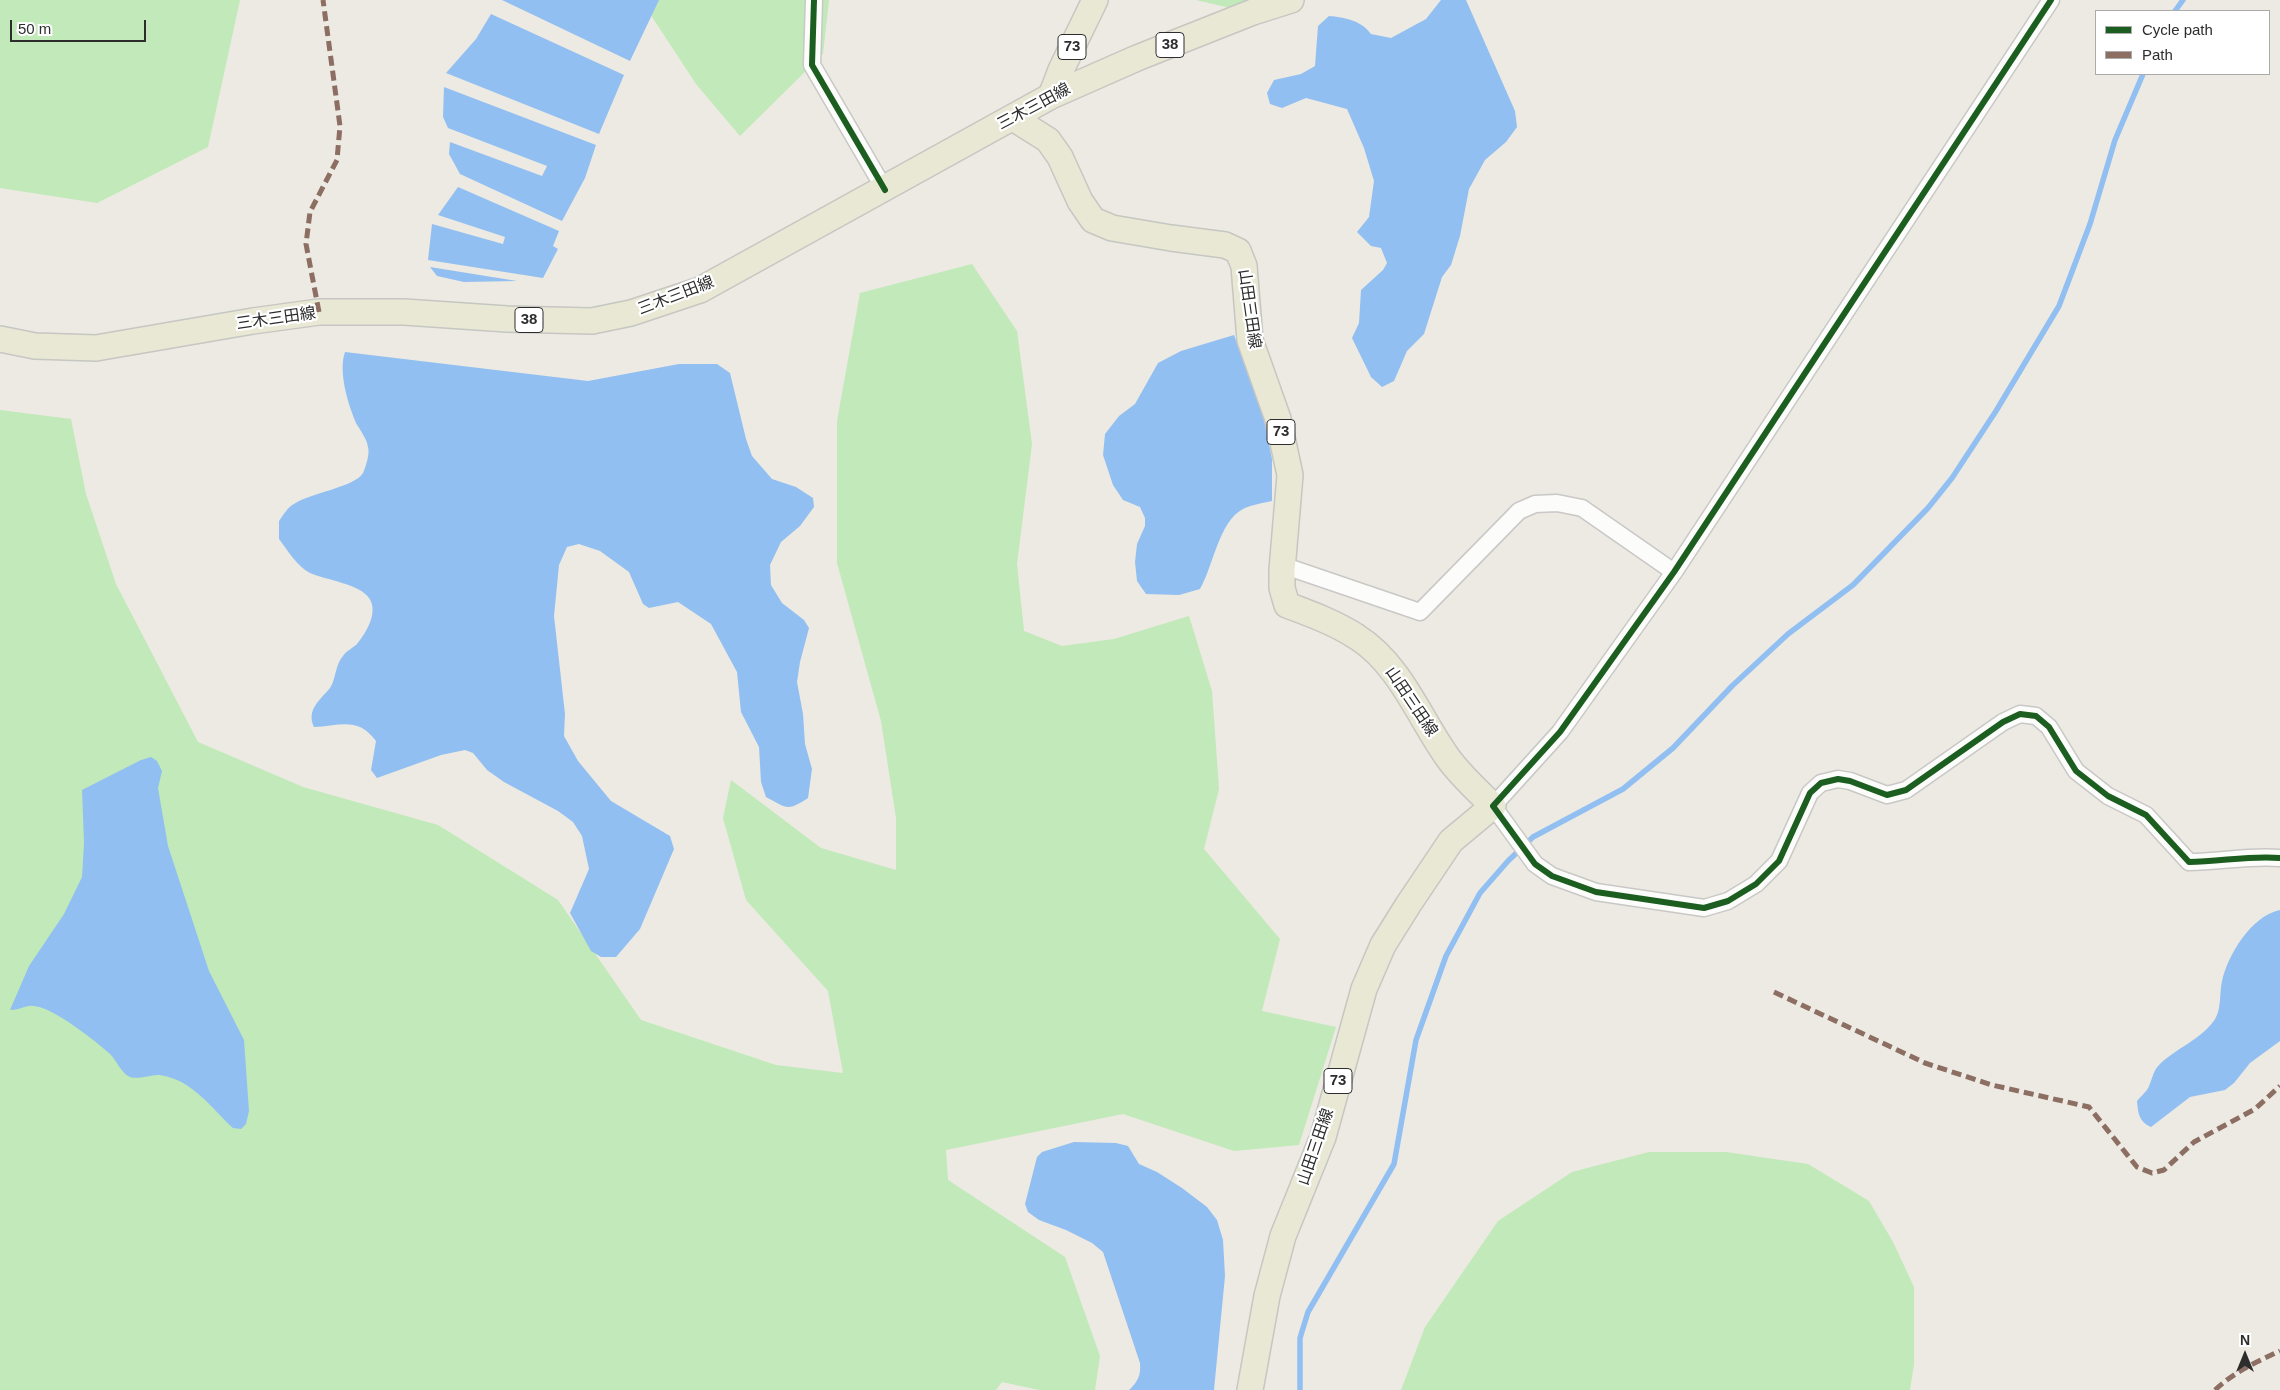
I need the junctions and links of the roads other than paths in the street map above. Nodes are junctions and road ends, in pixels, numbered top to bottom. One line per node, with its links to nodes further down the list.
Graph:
1 (814, 0): 7 (street)
2 (1095, 0): 5 (main road, 73)
3 (1291, 0): 5 (main road, 三木三田線 / 38)
4 (2051, 0): 10 (street)
5 (1051, 96): 6 (main road, 三木三田線 / 38)
6 (1013, 118): 7 (main road, 三木三田線 / 38); 9 (main road, 山田三田線 / 73)
7 (885, 190): 8 (main road, 三木三田線 / 38)
8 (0, 339)
9 (1282, 565): 10 (street); 11 (main road, 山田三田線 / 73)
10 (1674, 572): 11 (street)
11 (1493, 806): 12 (street); 13 (main road, 山田三田線 / 73)
12 (2280, 858)
13 (1250, 1390)

